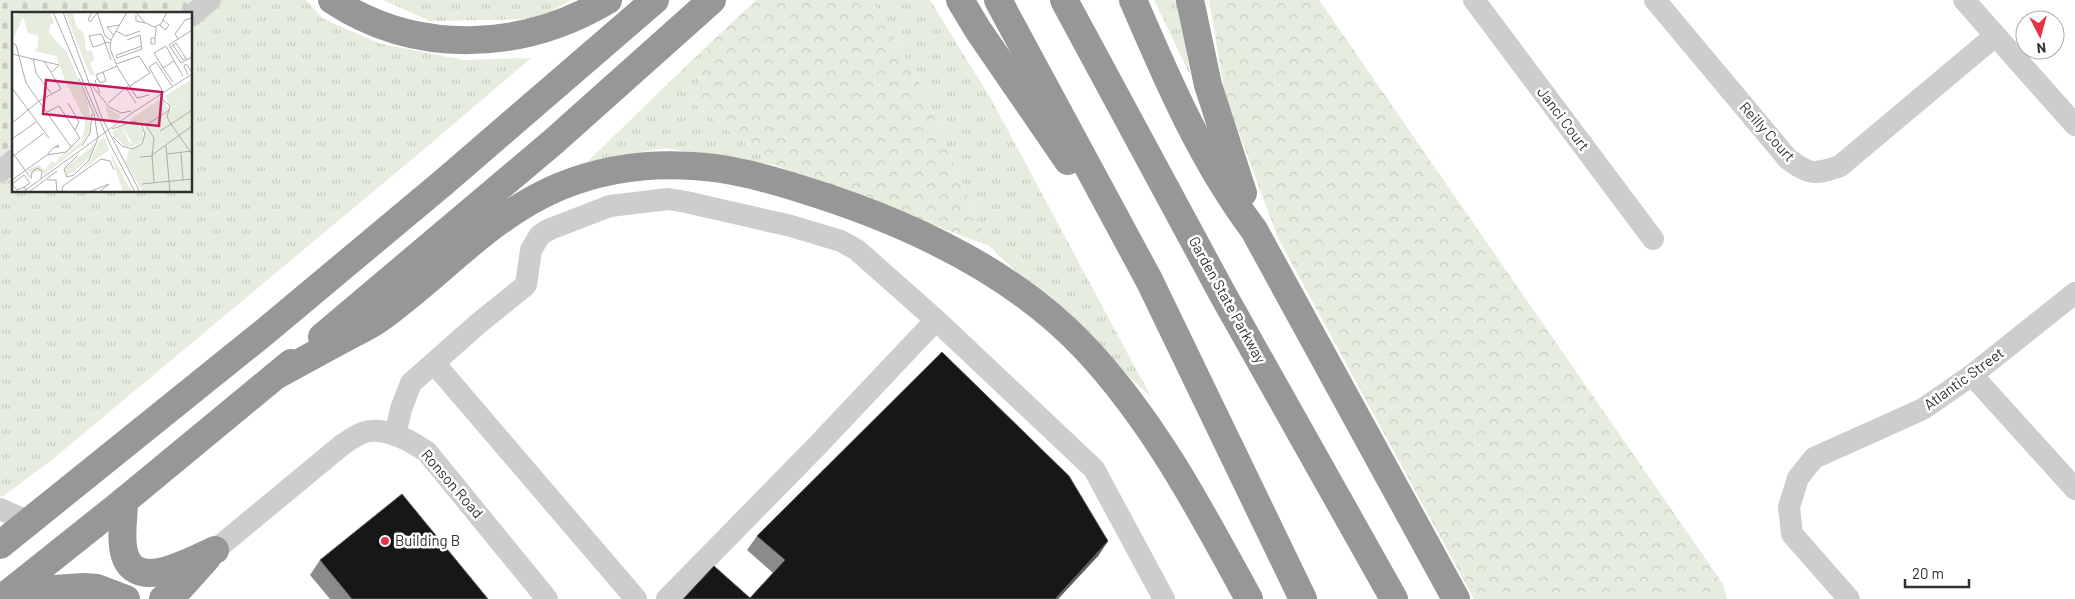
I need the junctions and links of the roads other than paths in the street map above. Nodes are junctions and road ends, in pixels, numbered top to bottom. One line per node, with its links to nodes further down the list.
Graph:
1 (210, 0): 14 (street)
2 (332, 0): 3 (highway)
3 (608, 0)
4 (654, 0): 31 (highway)
5 (712, 0): 25 (highway)
6 (960, 0): 21 (highway)
7 (998, 0): 21 (highway)
8 (1064, 0): 43 (highway, Garden State Parkway)
9 (1133, 0): 19 (highway)
10 (1190, 0): 19 (highway)
11 (1474, 0): 20 (street, Janci Court)
12 (1655, 0): 15 (street, Reilly Court)
13 (1964, 0): 15 (street)
14 (192, 15)
15 (1995, 36): 16 (street)
16 (2075, 126)
17 (12, 162): 18 (street)
18 (0, 172)
19 (1254, 230): 44 (highway)
20 (1653, 239)
21 (1149, 280): 42 (highway)
22 (2075, 293): 26 (street, Atlantic Street)
23 (936, 320): 24 (street); 39 (street); 40 (street)
24 (434, 363): 27 (street); 38 (street)
25 (277, 375): 29 (highway); 41 (highway)
26 (1972, 375): 28 (street); 45 (street, Atlantic Street)
27 (395, 435): 33 (street, Ronson Road); 37 (street, Ronson Road)
28 (2075, 488)
29 (124, 501): 33 (highway); 34 (highway)
30 (0, 509): 31 (street)
31 (30, 522): 32 (highway)
32 (0, 545)
33 (214, 550): 36 (highway)
34 (5, 595): 35 (highway)
35 (126, 599)
36 (163, 599)
37 (547, 599)
38 (636, 599)
39 (667, 599)
40 (1164, 599)
41 (1250, 599)
42 (1303, 599)
43 (1394, 599)
44 (1456, 599)
45 (1849, 599)

